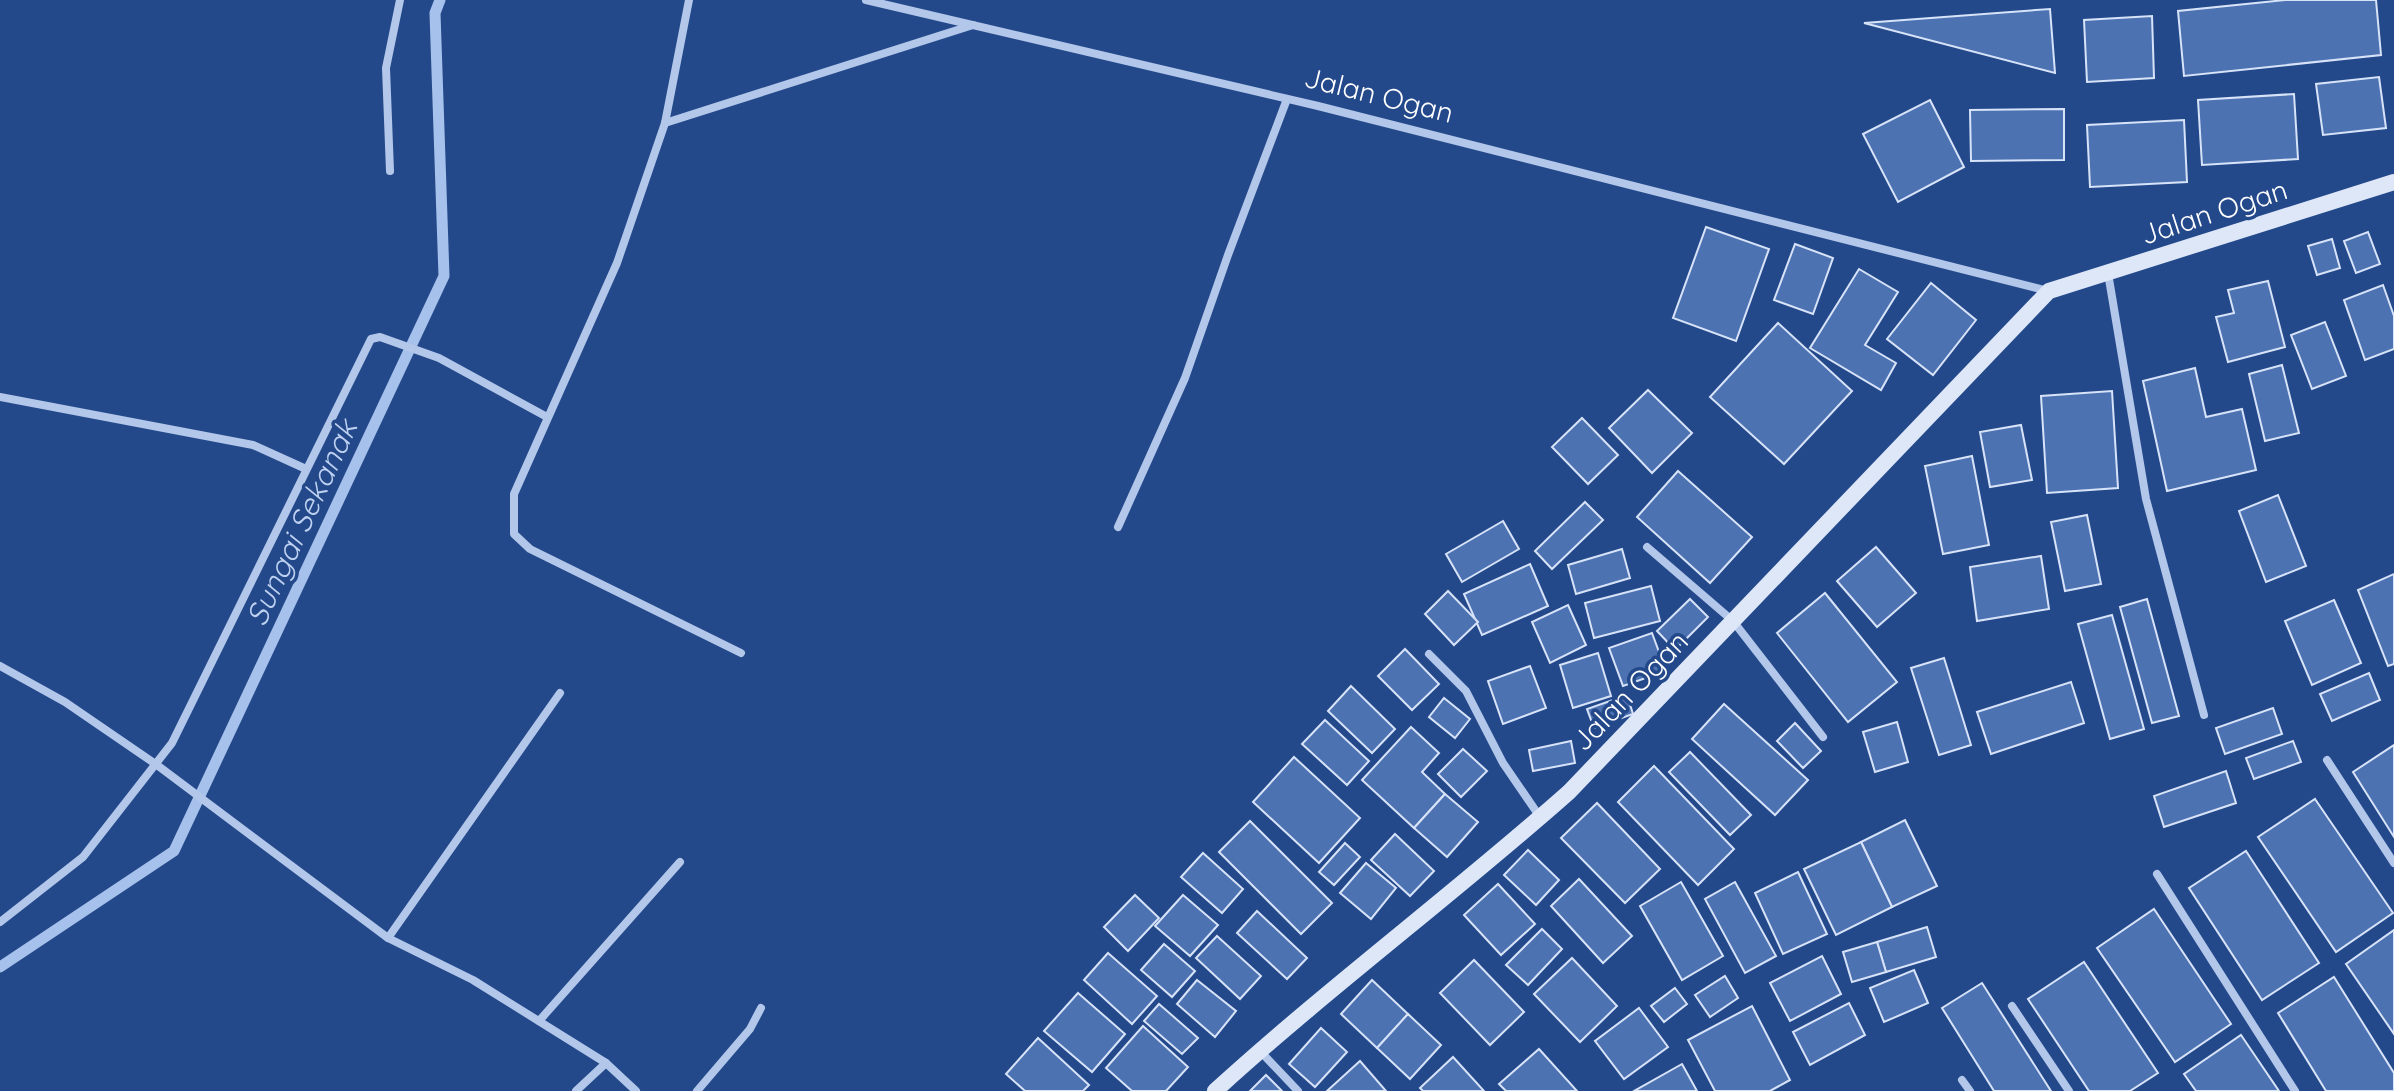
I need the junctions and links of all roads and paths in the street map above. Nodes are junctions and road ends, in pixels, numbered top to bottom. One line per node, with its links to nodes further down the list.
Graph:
1 (400, 0): 7 (street)
2 (689, 0): 6 (street)
3 (866, 0): 4 (street, Jalan Ogan)
4 (973, 25): 5 (street, Jalan Ogan); 6 (street)
5 (1287, 99): 10 (street, Jalan Ogan); 14 (street)
6 (665, 123): 12 (street)
7 (390, 171)
8 (2394, 182): 9 (main road, Jalan Ogan)
9 (2108, 273): 10 (main road, Jalan Ogan); 21 (street)
10 (2049, 291): 16 (main road, Jalan Ogan)
11 (0, 397): 13 (street)
12 (547, 417): 13 (street); 17 (street)
13 (306, 469): 24 (street)
14 (1118, 527)
15 (1647, 547): 16 (street)
16 (1733, 621): 22 (street); 25 (main road, Jalan Ogan)
17 (741, 653)
18 (1429, 654): 25 (street)
19 (0, 666): 24 (street)
20 (560, 693): 30 (street)
21 (2204, 715)
22 (1823, 737)
23 (2327, 760): 27 (street)
24 (157, 765): 29 (street); 30 (street)
25 (1540, 818): 34 (main road, Jalan Ogan)
26 (680, 862): 33 (street)
27 (2394, 863)
28 (2157, 874): 44 (street)
29 (0, 922)
30 (388, 938): 33 (street)
31 (2012, 1006): 43 (street)
32 (761, 1008): 39 (street)
33 (539, 1021): 35 (street)
34 (1260, 1050): 40 (main road, Jalan Ogan); 41 (street)
35 (606, 1063): 37 (street); 38 (street)
36 (1962, 1080): 42 (street)
37 (576, 1091)
38 (636, 1091)
39 (697, 1091)
40 (1215, 1091)
41 (1298, 1091)
42 (1970, 1091)
43 (2069, 1091)
44 (2295, 1091)

